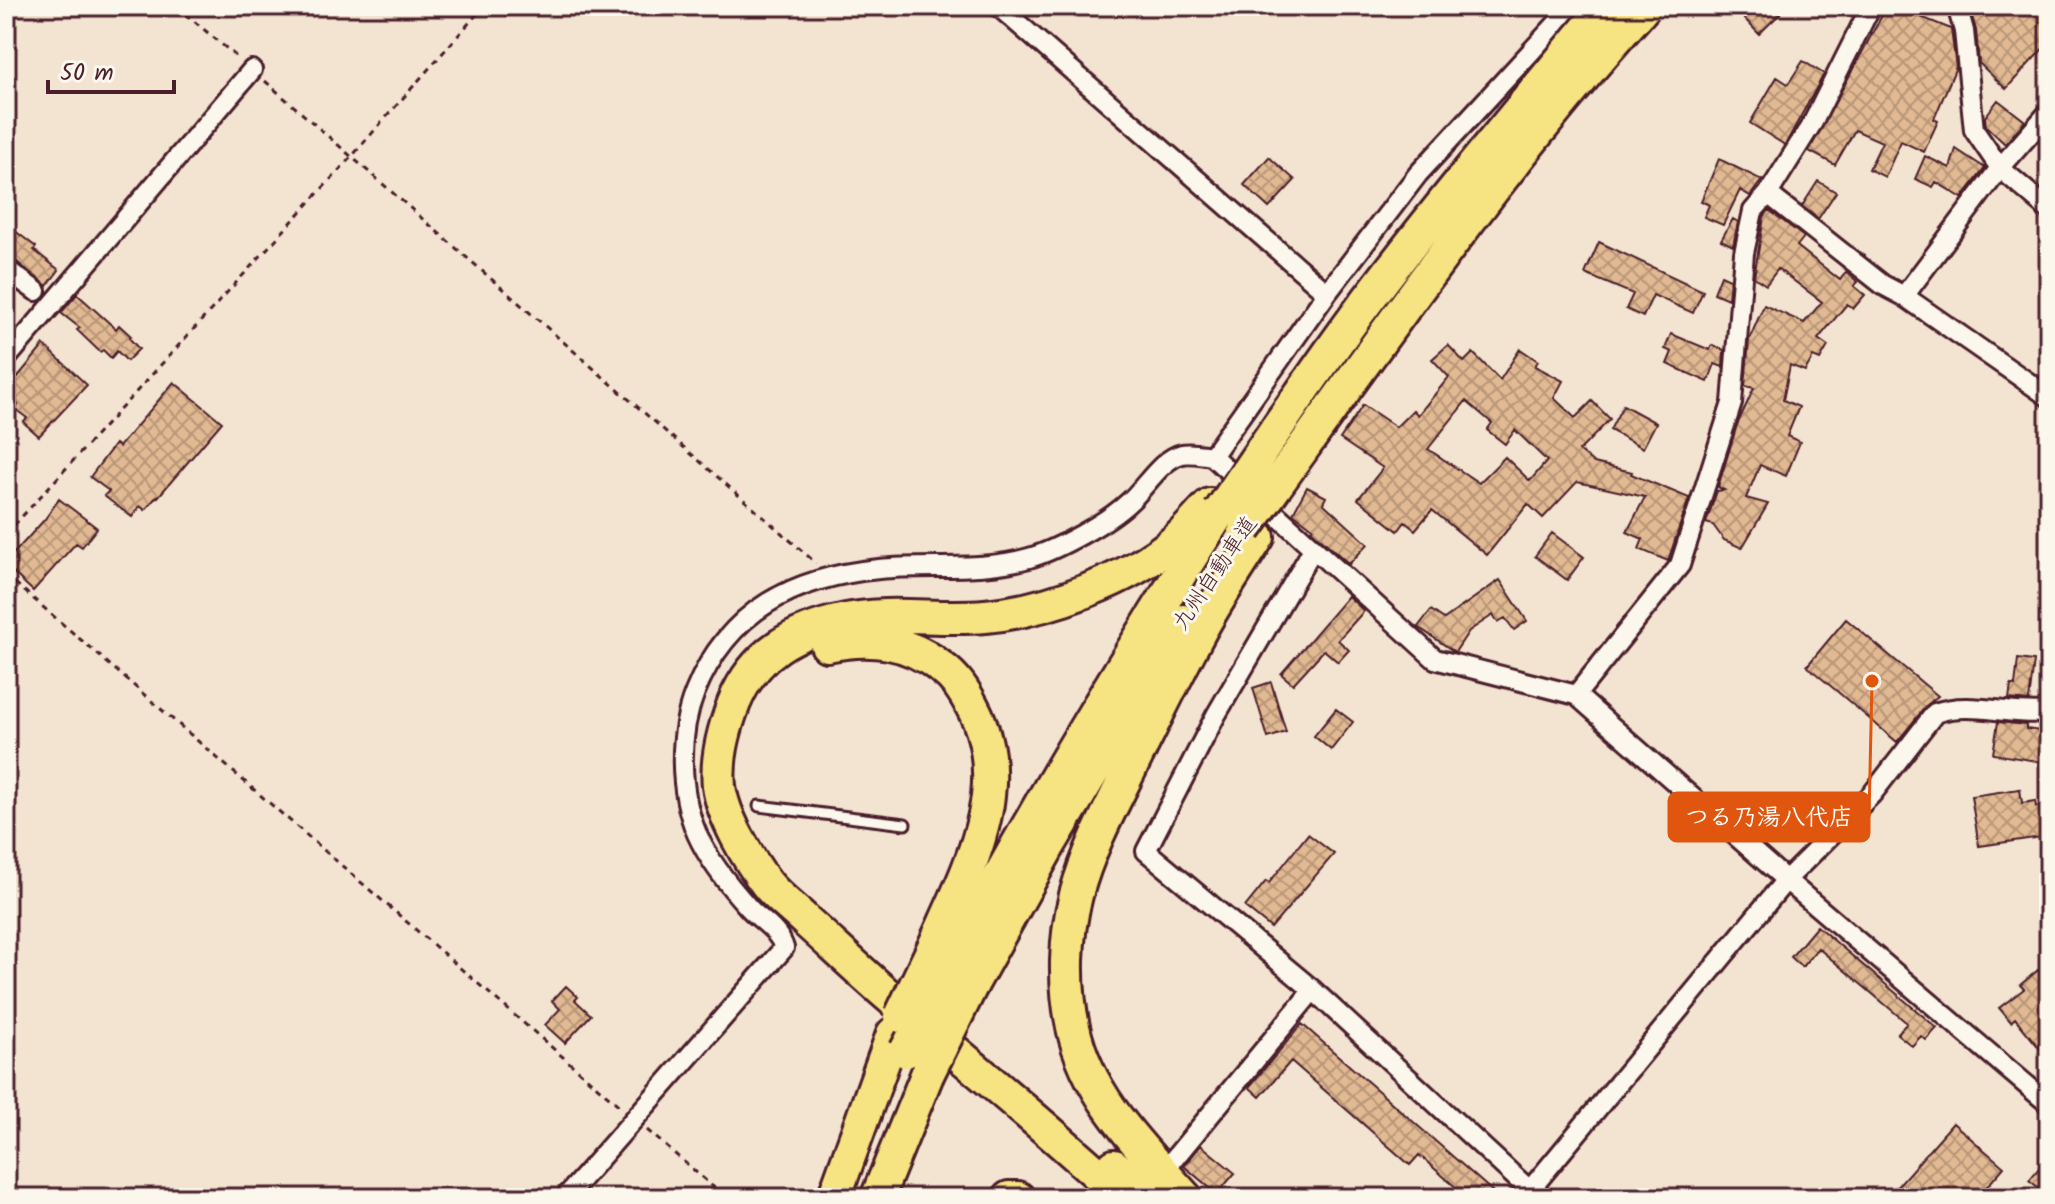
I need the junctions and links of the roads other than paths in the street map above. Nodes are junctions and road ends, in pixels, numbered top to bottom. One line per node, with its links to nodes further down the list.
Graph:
1 (998, 6): 14 (street)
2 (1573, 6): 14 (street)
3 (1606, 6): 20 (highway, 九州自動車道, bridge)
4 (1645, 6): 20 (highway, bridge)
5 (1871, 6): 10 (street)
6 (1957, 6): 9 (street)
7 (252, 70): 16 (street)
8 (2049, 112): 9 (street)
9 (2000, 168): 11 (street); 15 (street)
10 (1768, 194): 15 (street); 22 (street)
11 (2049, 210)
12 (6, 269): 13 (street)
13 (36, 291)
14 (1327, 293): 19 (street)
15 (1904, 296): 18 (street)
16 (13, 337): 17 (street)
17 (6, 359)
18 (2049, 397)
19 (1212, 456): 21 (street); 32 (street)
20 (1233, 521): 27 (highway, 九州自動車道); 37 (highway); 39 (highway)
21 (1313, 549): 22 (street); 28 (street)
22 (1576, 695): 26 (street)
23 (2049, 712): 26 (street)
24 (759, 806): 25 (lane)
25 (905, 824)
26 (1786, 880): 29 (street); 31 (street)
27 (952, 966): 33 (highway, 九州自動車道, bridge); 34 (highway, 九州自動車道, bridge); 38 (highway)
28 (1313, 990): 30 (street); 31 (street)
29 (2049, 1104)
30 (1173, 1160)
31 (1534, 1194)
32 (565, 1198)
33 (837, 1198)
34 (877, 1198)
35 (1009, 1198): 36 (highway)
36 (1018, 1198)
37 (1124, 1198)
38 (1152, 1198)
39 (1186, 1198)

